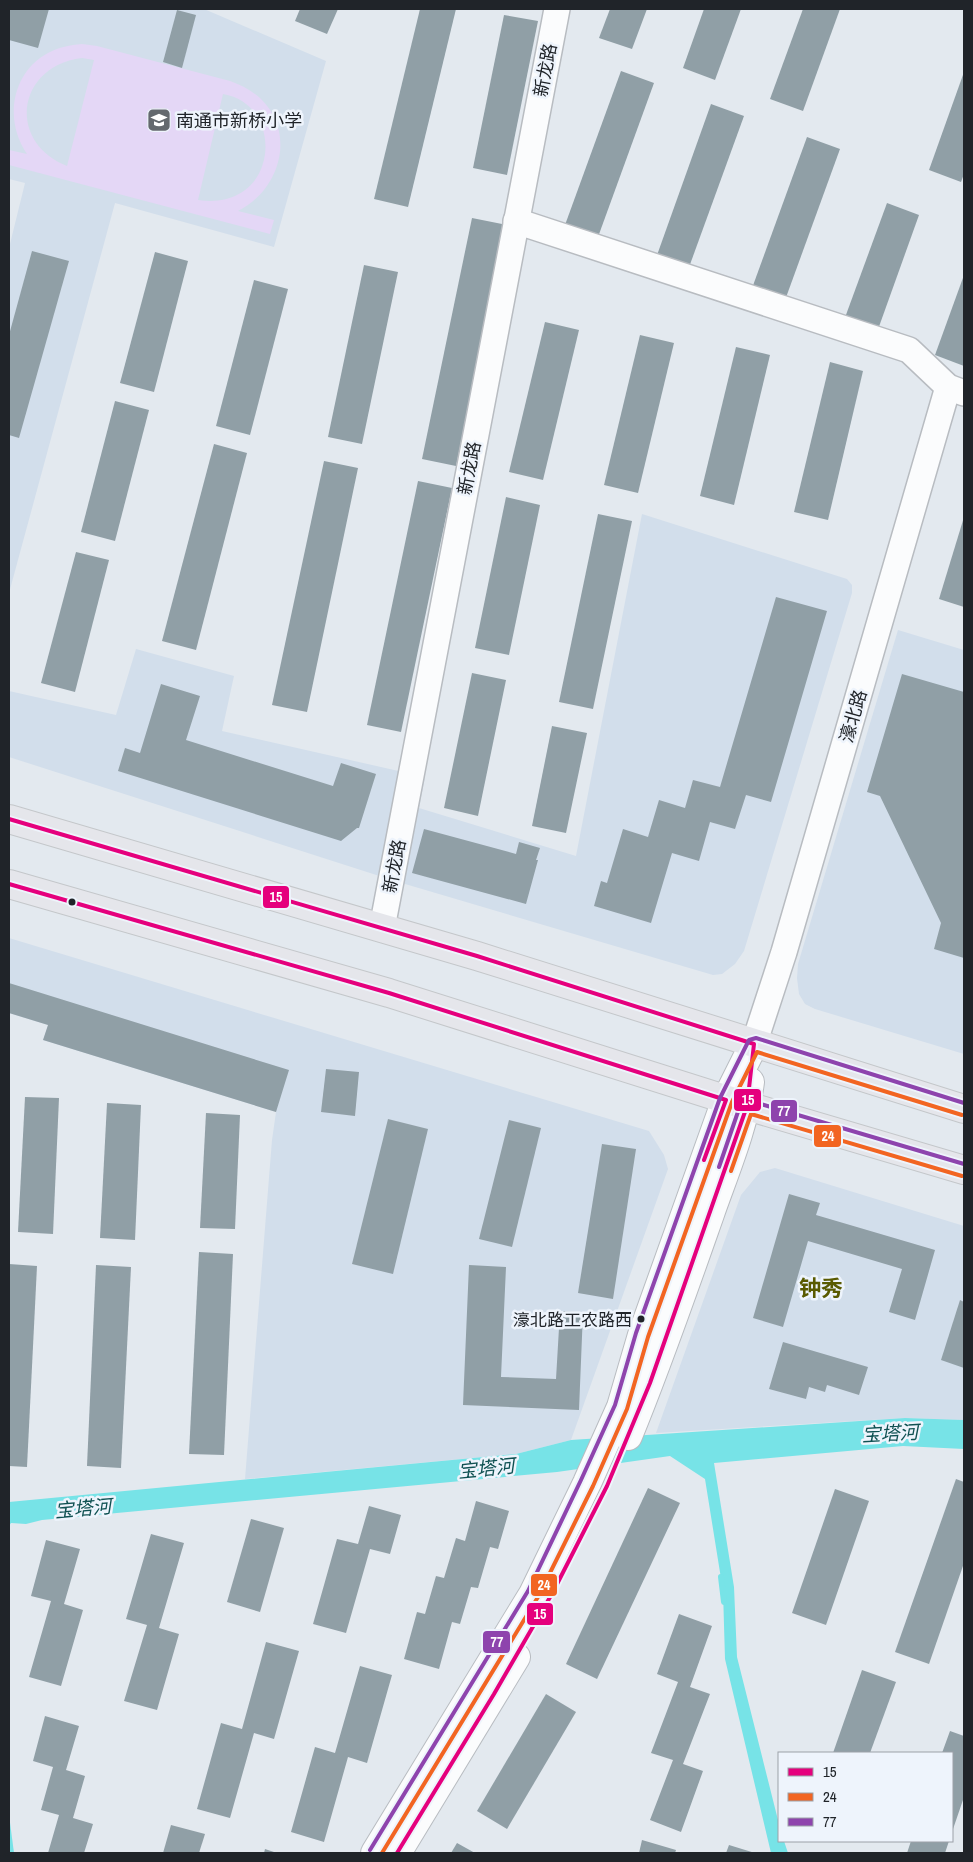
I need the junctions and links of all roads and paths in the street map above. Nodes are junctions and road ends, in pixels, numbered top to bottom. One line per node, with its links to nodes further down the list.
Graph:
1 (556, 9): 2 (street, 新龙路)
2 (516, 221): 3 (street); 6 (street, 新龙路)
3 (956, 390): 7 (street, 濠北路)
4 (9, 819): 6 (main road)
5 (9, 884): 8 (main road)
6 (382, 928): 7 (main road)
7 (754, 1044): 8 (street, 濠北路); 9 (main road)
8 (736, 1103): 10 (main road); 11 (street, 濠北路)
9 (964, 1109)
10 (964, 1170)
11 (597, 1485): 12 (street, 濠北路); 13 (street, 濠北路)
12 (375, 1853)
13 (396, 1853)

